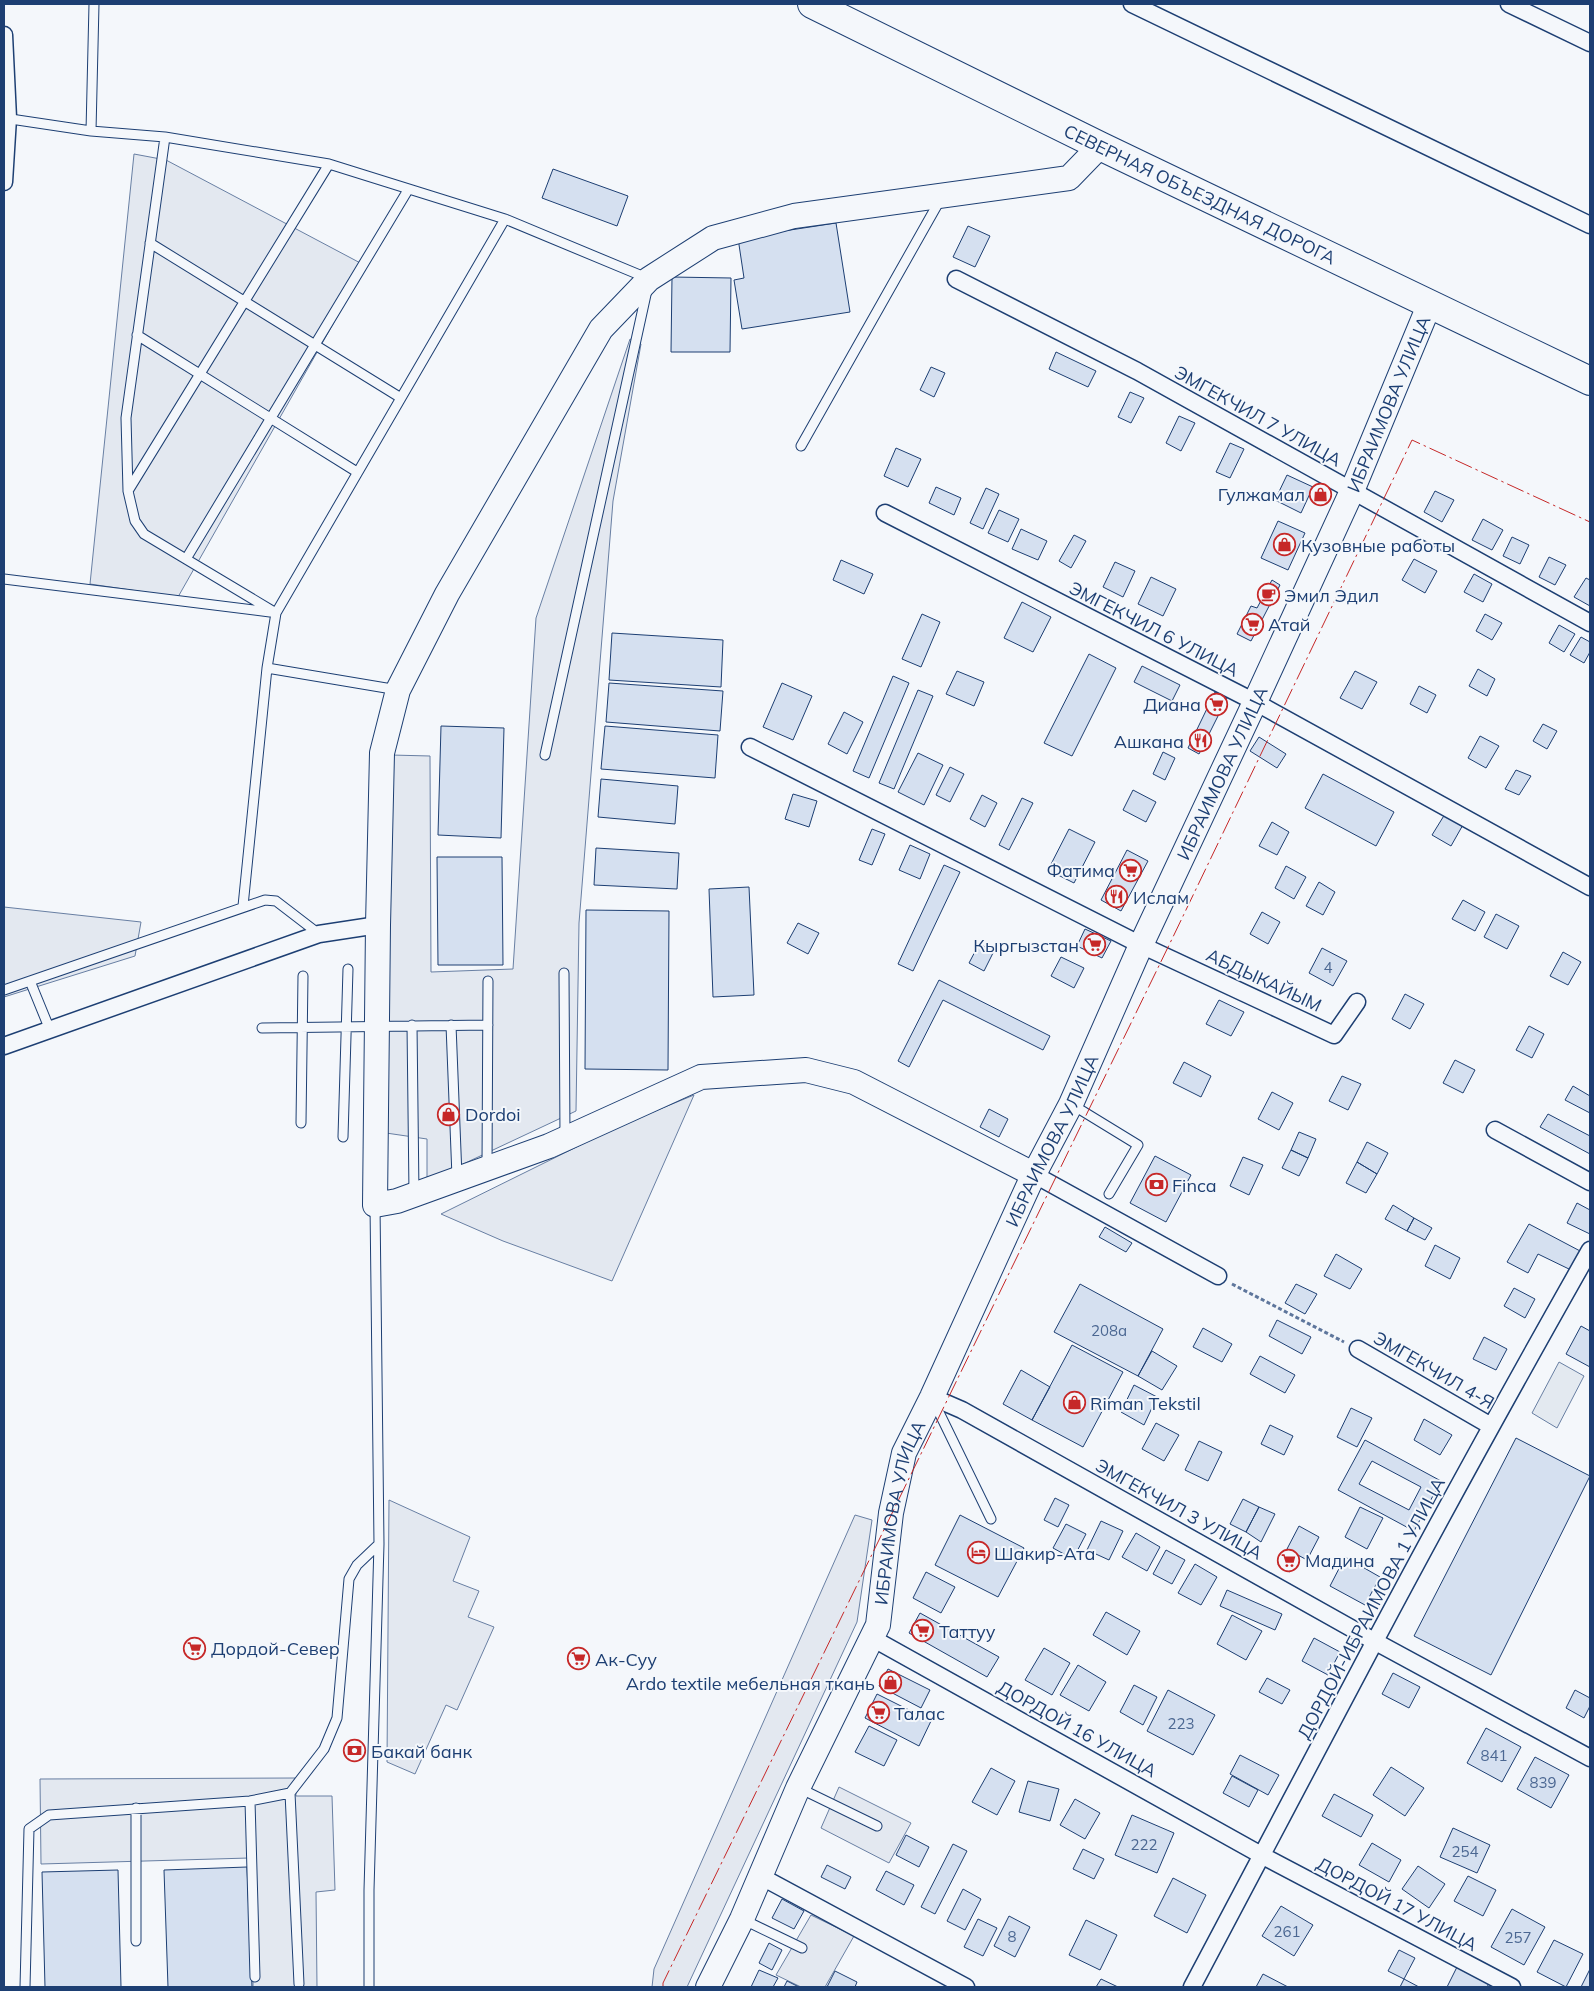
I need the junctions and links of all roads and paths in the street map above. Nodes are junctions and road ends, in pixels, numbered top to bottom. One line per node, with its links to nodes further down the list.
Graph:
1 (94, 4): 8 (lane)
2 (1132, 4): 16 (street)
3 (1509, 4): 6 (street)
4 (831, 8): 10 (highway, СЕВЕРНАЯ ОБЪЕЗДНАЯ ДОРОГА)
5 (4, 34): 7 (street)
6 (1590, 42)
7 (6, 118): 8 (lane); 12 (street)
8 (91, 131): 9 (lane)
9 (165, 137): 11 (lane); 17 (lane)
10 (1100, 146): 14 (street); 21 (highway, СЕВЕРНАЯ ОБЪЕЗДНАЯ ДОРОГА)
11 (329, 164): 13 (lane); 20 (lane)
12 (4, 182)
13 (408, 190): 15 (lane); 23 (lane)
14 (942, 195): 18 (street); 28 (lane)
15 (505, 219): 18 (lane); 26 (lane)
16 (1590, 225)
17 (150, 243): 20 (lane); 22 (lane)
18 (649, 279): 38 (street); 41 (lane)
19 (956, 279): 31 (street, ЭМГЕКЧИЛ 7 УЛИЦА)
20 (245, 301): 23 (lane); 24 (lane)
21 (1430, 303): 25 (highway, СЕВЕРНАЯ ОБЪЕЗДНАЯ ДОРОГА); 31 (street, ИБРАИМОВА УЛИЦА)
22 (137, 335): 24 (lane); 30 (lane)
23 (315, 344): 26 (lane); 27 (lane)
24 (200, 373): 27 (lane); 30 (lane)
25 (1590, 381)
26 (401, 398): 29 (lane)
27 (270, 419): 29 (lane); 33 (lane)
28 (801, 446)
29 (357, 472): 35 (lane)
30 (128, 491): 33 (lane)
31 (1352, 491): 36 (street, ЭМГЕКЧИЛ 7 УЛИЦА); 39 (street, ИБРАИМОВА УЛИЦА)
32 (885, 514): 39 (street, ЭМГЕКЧИЛ 6 УЛИЦА)
33 (186, 559): 35 (lane)
34 (4, 579): 35 (lane)
35 (276, 613): 37 (lane)
36 (1590, 623)
37 (267, 668): 38 (lane); 43 (lane)
38 (398, 690): 44 (street)
39 (1255, 702): 42 (street, ЭМГЕКЧИЛ 6 УЛИЦА); 46 (street, ИБРАИМОВА УЛИЦА)
40 (750, 747): 46 (street)
41 (544, 755)
42 (1590, 886)
43 (243, 906): 45 (lane); 50 (lane)
44 (378, 925): 45 (street); 54 (street)
45 (319, 934): 61 (street)
46 (1141, 945): 53 (street, АБДЫКАЙЫМ); 63 (street, ИБРАИМОВА УЛИЦА)
47 (348, 969): 58 (lane)
48 (564, 972): 67 (lane)
49 (304, 976): 59 (lane)
50 (30, 981): 52 (lane); 61 (lane)
51 (488, 981): 57 (lane)
52 (4, 990)
53 (1357, 1002)
54 (377, 1025): 55 (lane); 58 (lane); 74 (street)
55 (412, 1025): 56 (lane); 73 (lane)
56 (451, 1025): 57 (lane); 70 (lane)
57 (488, 1025): 68 (lane)
58 (347, 1026): 59 (lane); 66 (lane)
59 (303, 1027): 60 (lane); 64 (lane)
60 (262, 1028)
61 (50, 1030): 62 (street)
62 (4, 1046)
63 (1071, 1104): 69 (street, ИБРАИМОВА УЛИЦА); 72 (lane)
64 (301, 1123)
65 (1495, 1130): 71 (street)
66 (343, 1137)
67 (566, 1138): 68 (street); 69 (street)
68 (488, 1168): 70 (street)
69 (1035, 1175): 76 (street); 78 (street, ИБРАИМОВА УЛИЦА)
70 (457, 1179): 73 (street)
71 (1590, 1182)
72 (1109, 1194)
73 (414, 1195): 74 (street)
74 (376, 1205): 81 (lane)
75 (1590, 1250): 79 (street, ДОРДОЙ-ИБРАИМОВА 1 УЛИЦА)
76 (1218, 1276): 77 (path)
77 (1358, 1349): 79 (street, ЭМГЕКЧИЛ 4-Я)
78 (932, 1397): 80 (lane); 82 (street, ИБРАИМОВА УЛИЦА); 83 (street, ЭМГЕКЧИЛ 3 УЛИЦА)
79 (1491, 1426): 83 (street, ДОРДОЙ-ИБРАИМОВА 1 УЛИЦА)
80 (991, 1519)
81 (379, 1544): 86 (lane); 98 (lane)
82 (872, 1638): 85 (street, ИБРАИМОВА УЛИЦА); 90 (street, ДОРДОЙ 16 УЛИЦА)
83 (1374, 1641): 84 (street, ЭМГЕКЧИЛ 3 УЛИЦА); 90 (street, ДОРДОЙ-ИБРАИМОВА 1 УЛИЦА)
84 (1590, 1758)
85 (798, 1788): 89 (lane); 91 (street, ИБРАИМОВА УЛИЦА)
86 (290, 1793): 87 (lane); 96 (lane)
87 (250, 1801): 88 (lane); 95 (lane)
88 (136, 1808): 93 (lane); 97 (lane)
89 (877, 1826)
90 (1263, 1856): 101 (street, ДОРДОЙ-ИБРАИМОВА 1 УЛИЦА); 102 (street, ДОРДОЙ 17 УЛИЦА)
91 (760, 1876): 92 (street, ИБРАИМОВА УЛИЦА); 100 (street)
92 (742, 1919): 94 (lane); 99 (street, ИБРАИМОВА УЛИЦА)
93 (136, 1941)
94 (802, 1948)
95 (255, 1977)
96 (299, 1984)
97 (25, 1987)
98 (368, 1987)
99 (708, 1987)
100 (966, 1987)
101 (1192, 1987)
102 (1512, 1987)

